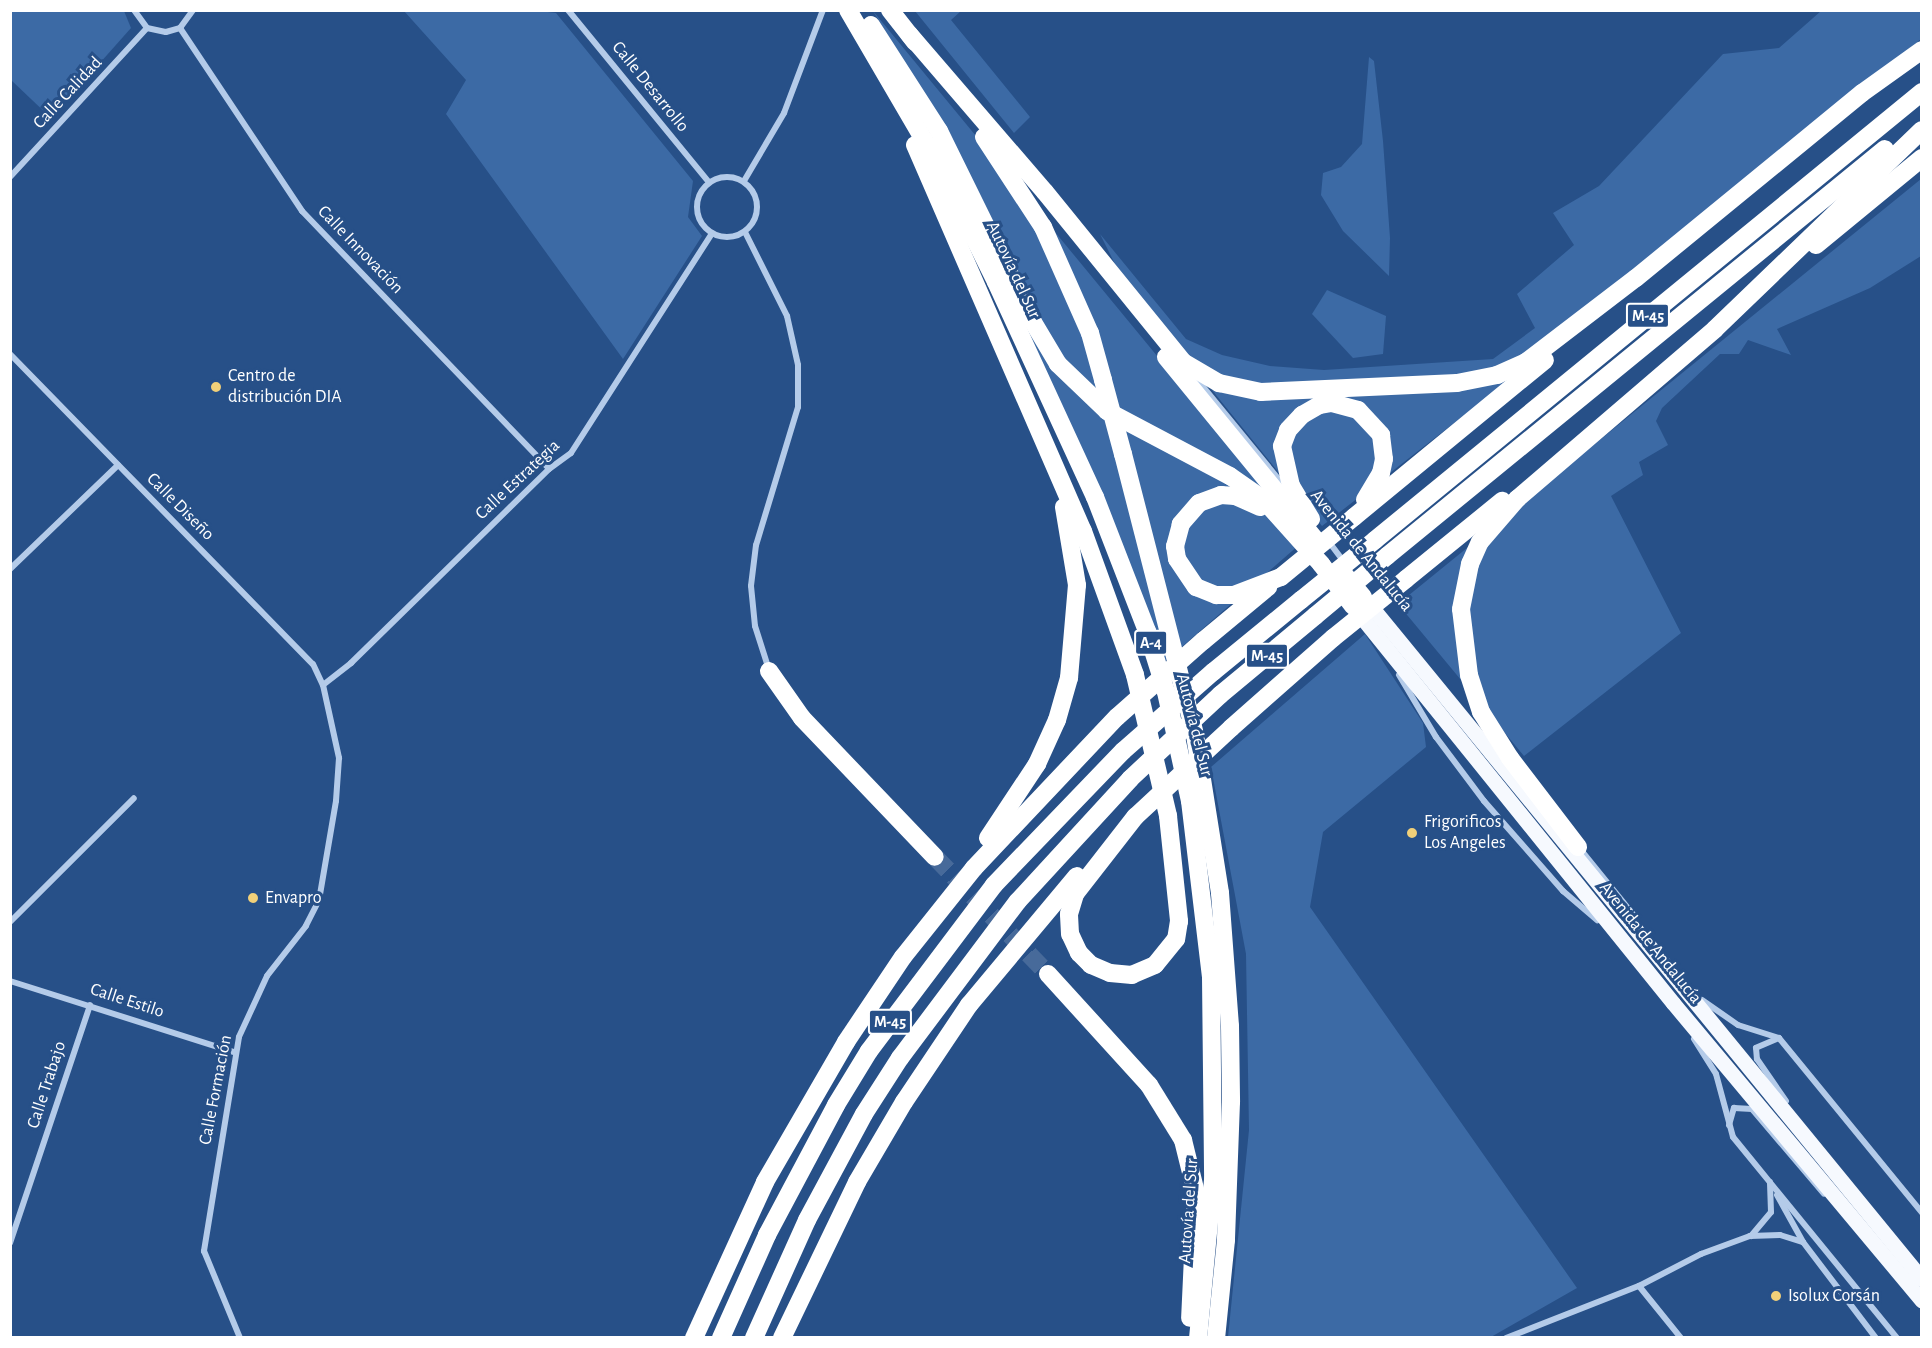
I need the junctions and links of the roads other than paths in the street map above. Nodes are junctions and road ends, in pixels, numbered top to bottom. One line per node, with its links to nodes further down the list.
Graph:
1 (134, 10): 8 (street)
2 (193, 10): 9 (street)
3 (568, 10): 19 (street, Calle Desarrollo)
4 (823, 10): 18 (street)
5 (847, 10): 25 (highway); 70 (highway, Autovía del Sur / A-4)
6 (860, 10): 32 (highway)
7 (890, 10): 10 (highway, Autovía del Sur / A-4)
8 (147, 28): 9 (street); 17 (street, Calle Calidad)
9 (180, 28): 27 (street, Calle Innovación)
10 (909, 34): 13 (highway); 71 (highway, Autovía del Sur / A-4, bridge)
11 (1922, 51): 24 (highway); 28 (highway)
12 (1922, 92): 66 (highway, M-45, bridge)
13 (982, 118): 24 (highway); 32 (highway)
14 (1922, 119): 67 (highway, M-45, bridge)
15 (1922, 129): 22 (highway)
16 (1922, 158): 22 (highway)
17 (10, 177)
18 (744, 181): 19 (street); 20 (street)
19 (709, 182): 21 (street)
20 (745, 232): 21 (street); 34 (street)
21 (712, 233): 27 (street, Calle Estrategia)
22 (1715, 329): 37 (highway, bridge); 38 (highway)
23 (10, 354): 26 (street, Calle Diseño)
24 (1183, 362): 29 (street, Avenida de Andalucía)
25 (1044, 442): 37 (highway); 40 (highway)
26 (118, 465): 30 (street); 35 (street, Calle Diseño)
27 (549, 468): 35 (street, Calle Estrategia)
28 (1354, 517): 29 (highway); 31 (highway, bridge)
29 (1312, 520): 38 (street, Avenida de Andalucía)
30 (10, 569)
31 (1281, 577): 32 (highway); 40 (highway, bridge)
32 (1358, 602): 33 (main road, Avenida de Andalucía); 61 (main road, Avenida de Andalucía)
33 (1376, 636): 41 (street); 43 (main road, Avenida de Andalucía)
34 (769, 671): 39 (highway)
35 (323, 685): 51 (street, Calle Formación)
36 (134, 798): 42 (street)
37 (1135, 816): 68 (highway)
38 (1578, 847): 46 (street, Avenida de Andalucía)
39 (935, 857)
40 (952, 894): 65 (highway)
41 (1594, 917): 43 (street); 49 (street)
42 (10, 922)
43 (1624, 943): 47 (main road, Avenida de Andalucía)
44 (1048, 974): 69 (highway)
45 (10, 981): 48 (street, Calle Estilo)
46 (1702, 1000): 50 (street); 52 (street, Avenida de Andalucía)
47 (1673, 1004): 49 (street); 56 (main road, Avenida de Andalucía)
48 (90, 1005): 51 (street, Calle Estilo); 59 (street, Calle Trabajo)
49 (1692, 1036): 53 (street)
50 (1779, 1038): 52 (street); 55 (street)
51 (234, 1052): 64 (street, Calle Formación)
52 (1786, 1101): 60 (street)
53 (1729, 1126): 54 (street); 56 (street)
54 (1770, 1182): 57 (street); 58 (street); 75 (street)
55 (1922, 1213)
56 (1851, 1216): 63 (main road, Avenida de Andalucía)
57 (1750, 1236): 58 (street); 62 (street)
58 (1803, 1242): 74 (street)
59 (10, 1243)
60 (1922, 1274)
61 (1922, 1280)
62 (1640, 1286): 72 (street); 73 (street)
63 (1922, 1301)
64 (240, 1338)
65 (694, 1338)
66 (721, 1338)
67 (756, 1338)
68 (782, 1338)
69 (1188, 1338)
70 (1198, 1338)
71 (1215, 1338)
72 (1506, 1338)
73 (1682, 1338)
74 (1876, 1338)
75 (1897, 1338)

